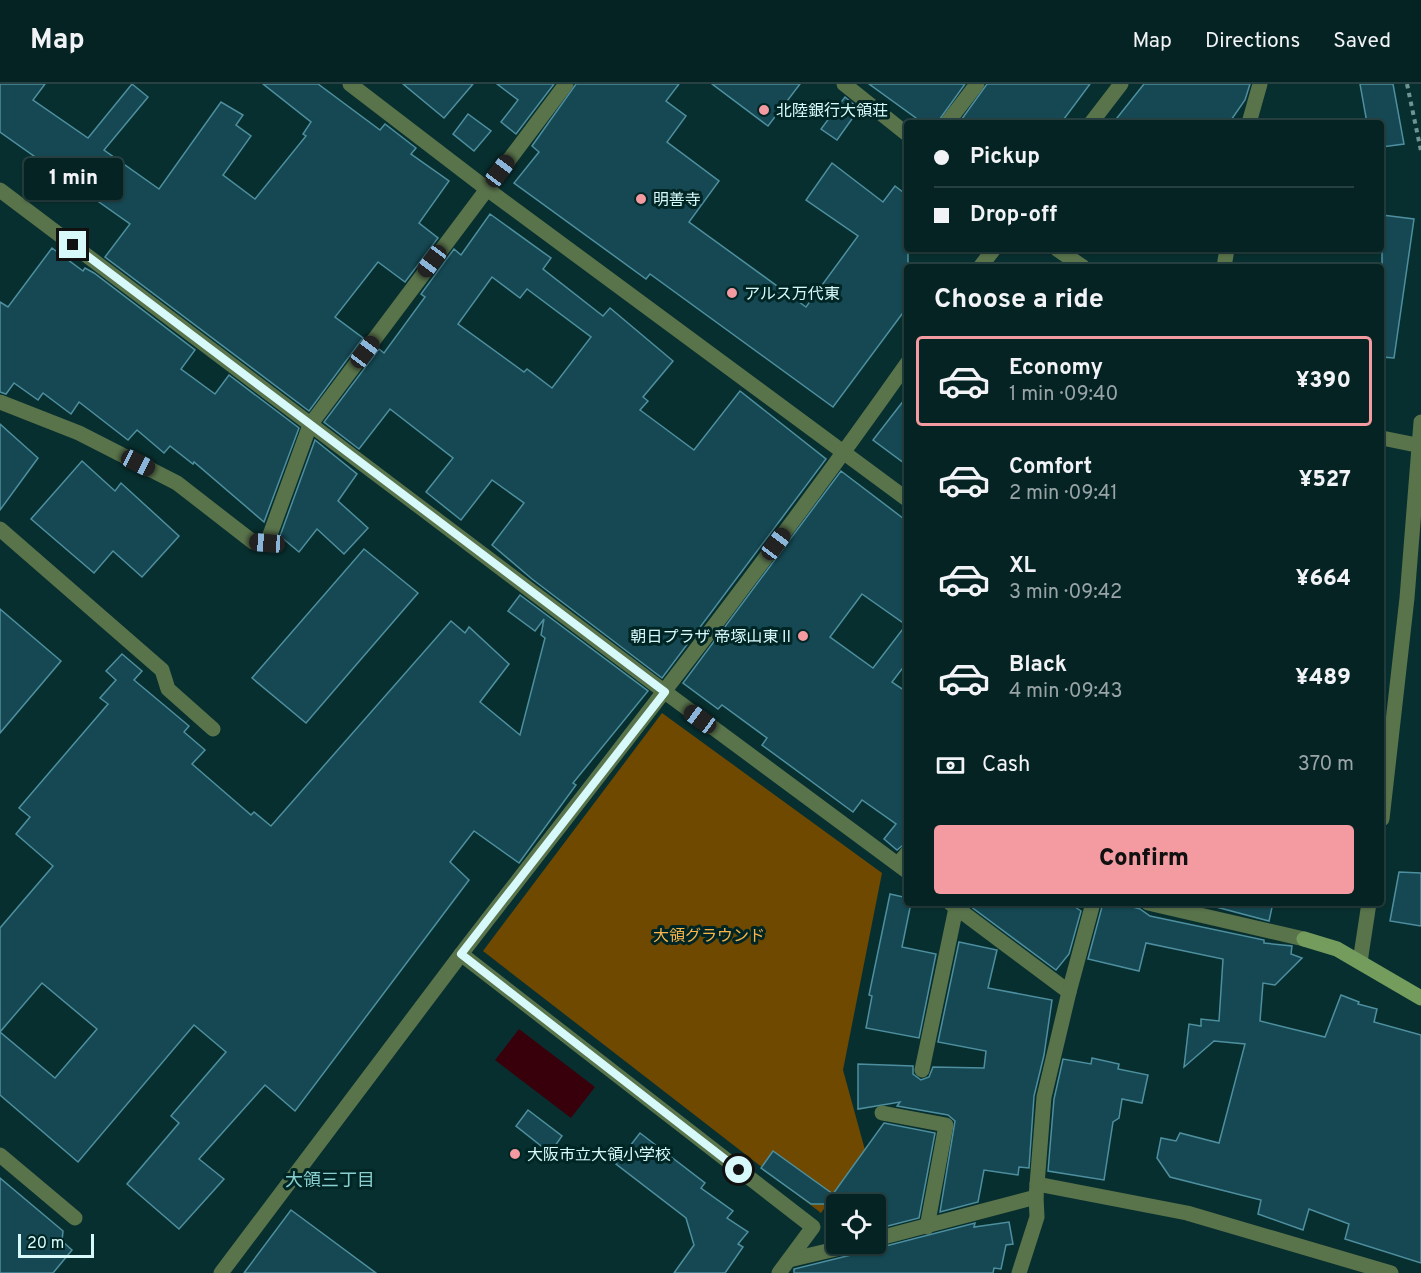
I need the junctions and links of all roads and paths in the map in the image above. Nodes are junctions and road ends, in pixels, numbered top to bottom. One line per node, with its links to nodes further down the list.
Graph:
1 (350, 84): 13 (street)
2 (566, 84): 13 (street)
3 (977, 84): 8 (street)
4 (1121, 84): 9 (street)
5 (1260, 84): 10 (street)
6 (1407, 84): 12 (path)
7 (852, 86): 11 (street)
8 (949, 120)
9 (1093, 120)
10 (1250, 120)
11 (904, 132)
12 (1421, 151)
13 (487, 189): 22 (street); 25 (street)
14 (0, 190): 22 (street)
15 (992, 252): 17 (street)
16 (1061, 252): 18 (street)
17 (982, 264)
18 (1079, 264)
19 (904, 368): 25 (street)
20 (0, 402): 22 (street)
21 (1421, 422): 24 (street)
22 (310, 425): 28 (street)
23 (1384, 438): 24 (street)
24 (1419, 446): 30 (street)
25 (845, 452): 26 (street); 28 (street)
26 (904, 497)
27 (0, 529): 29 (street)
28 (665, 692): 31 (street); 37 (street)
29 (213, 729)
30 (1384, 801)
31 (903, 868)
32 (952, 906): 41 (street)
33 (955, 906): 39 (street)
34 (1093, 906): 39 (street)
35 (1161, 906): 38 (street)
36 (1369, 906): 38 (street)
37 (461, 954): 49 (street); 50 (street)
38 (1360, 962): 40 (street)
39 (1069, 992): 44 (street)
40 (1419, 994)
41 (922, 1070)
42 (882, 1113): 46 (street)
43 (0, 1155): 45 (street)
44 (1036, 1190): 46 (street); 52 (street); 53 (street)
45 (75, 1218)
46 (927, 1227): 47 (street)
47 (886, 1237)
48 (826, 1251): 49 (street)
49 (789, 1260): 51 (street)
50 (221, 1273)
51 (779, 1273)
52 (1019, 1273)
53 (1391, 1273)

